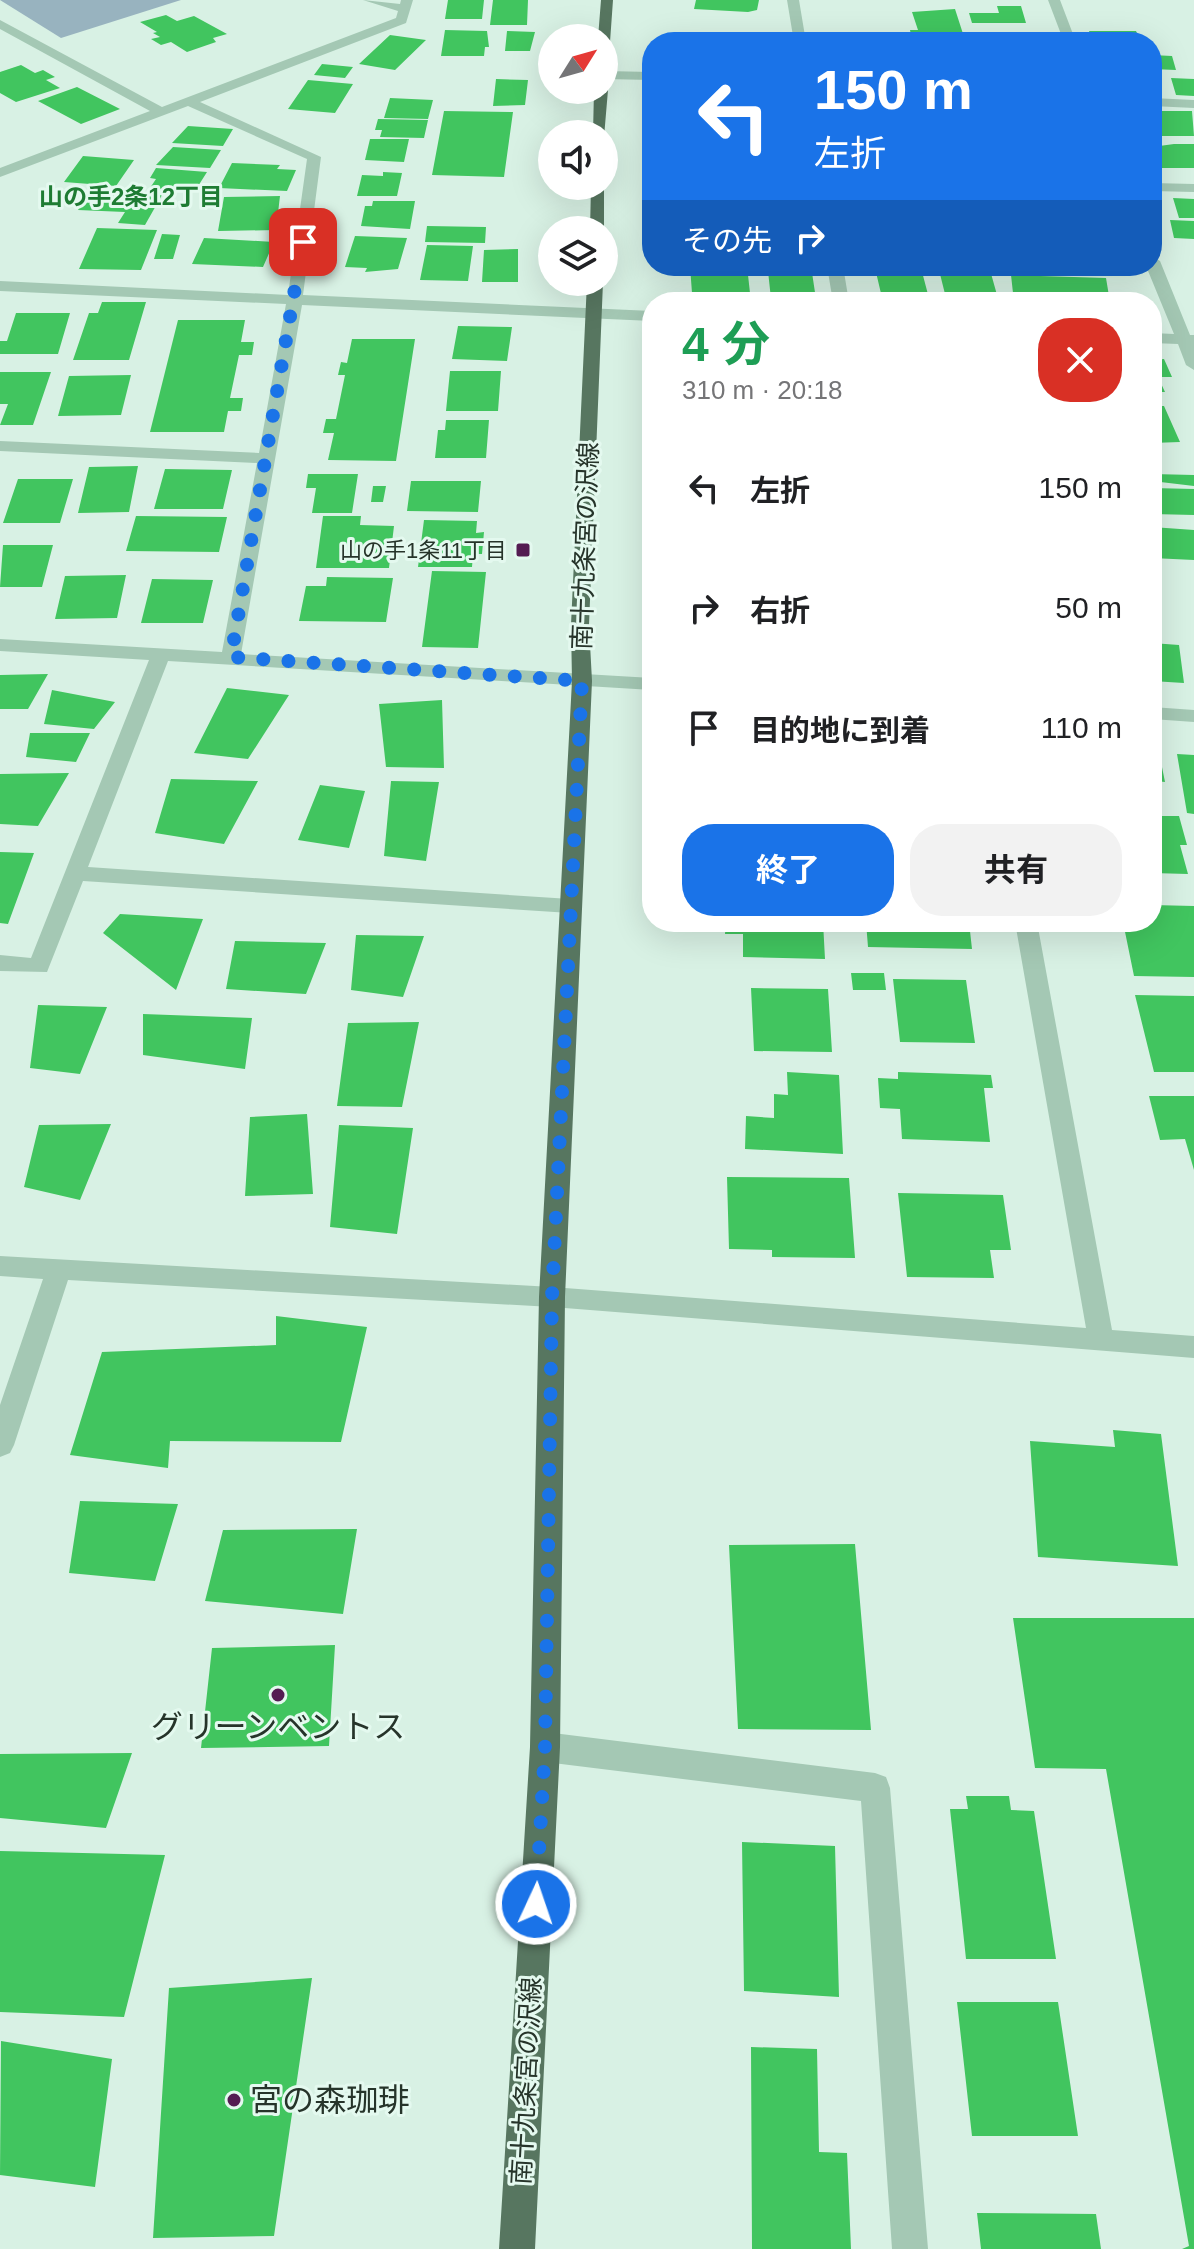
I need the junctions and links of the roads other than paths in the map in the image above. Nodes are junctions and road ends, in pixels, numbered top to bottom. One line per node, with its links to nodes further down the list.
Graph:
1 (369, 0): 5 (street)
2 (607, 0): 7 (main road)
3 (793, 0): 8 (street)
4 (1054, 0): 9 (street)
5 (406, 4): 12 (street)
6 (0, 24): 15 (street)
7 (605, 24)
8 (798, 32)
9 (1066, 32)
10 (618, 75): 11 (street)
11 (642, 76)
12 (189, 102): 15 (street); 22 (street)
13 (1162, 102): 14 (street)
14 (1194, 104)
15 (160, 111): 16 (street)
16 (0, 173)
17 (1162, 187): 18 (street)
18 (1194, 188)
19 (1159, 276): 26 (street)
20 (0, 286): 22 (street)
21 (595, 296): 23 (main road, 南十九条宮の沢線)
22 (295, 299): 23 (street); 29 (street)
23 (594, 314): 24 (street); 33 (main road, 南十九条宮の沢線)
24 (642, 316)
25 (1162, 338): 26 (street)
26 (1188, 339): 27 (street)
27 (1194, 365)
28 (0, 446): 29 (street)
29 (266, 458): 32 (street)
30 (0, 645): 31 (street)
31 (161, 653): 32 (street); 37 (street)
32 (231, 657): 33 (street)
33 (582, 681): 34 (street); 38 (main road, 南十九条宮の沢線)
34 (642, 684)
35 (1162, 714): 36 (street)
36 (1194, 716)
37 (75, 873): 38 (street); 40 (street)
38 (570, 906): 43 (main road, 南十九条宮の沢線)
39 (1028, 932): 44 (street)
40 (0, 963)
41 (0, 1266): 42 (street)
42 (58, 1271): 43 (street); 46 (street)
43 (552, 1297): 44 (street); 47 (main road, 南十九条宮の沢線)
44 (1101, 1340): 45 (street)
45 (1194, 1347)
46 (0, 1445)
47 (545, 1747): 48 (main road, 南十九条宮の沢線); 49 (street)
48 (517, 2249)
49 (910, 2249)

